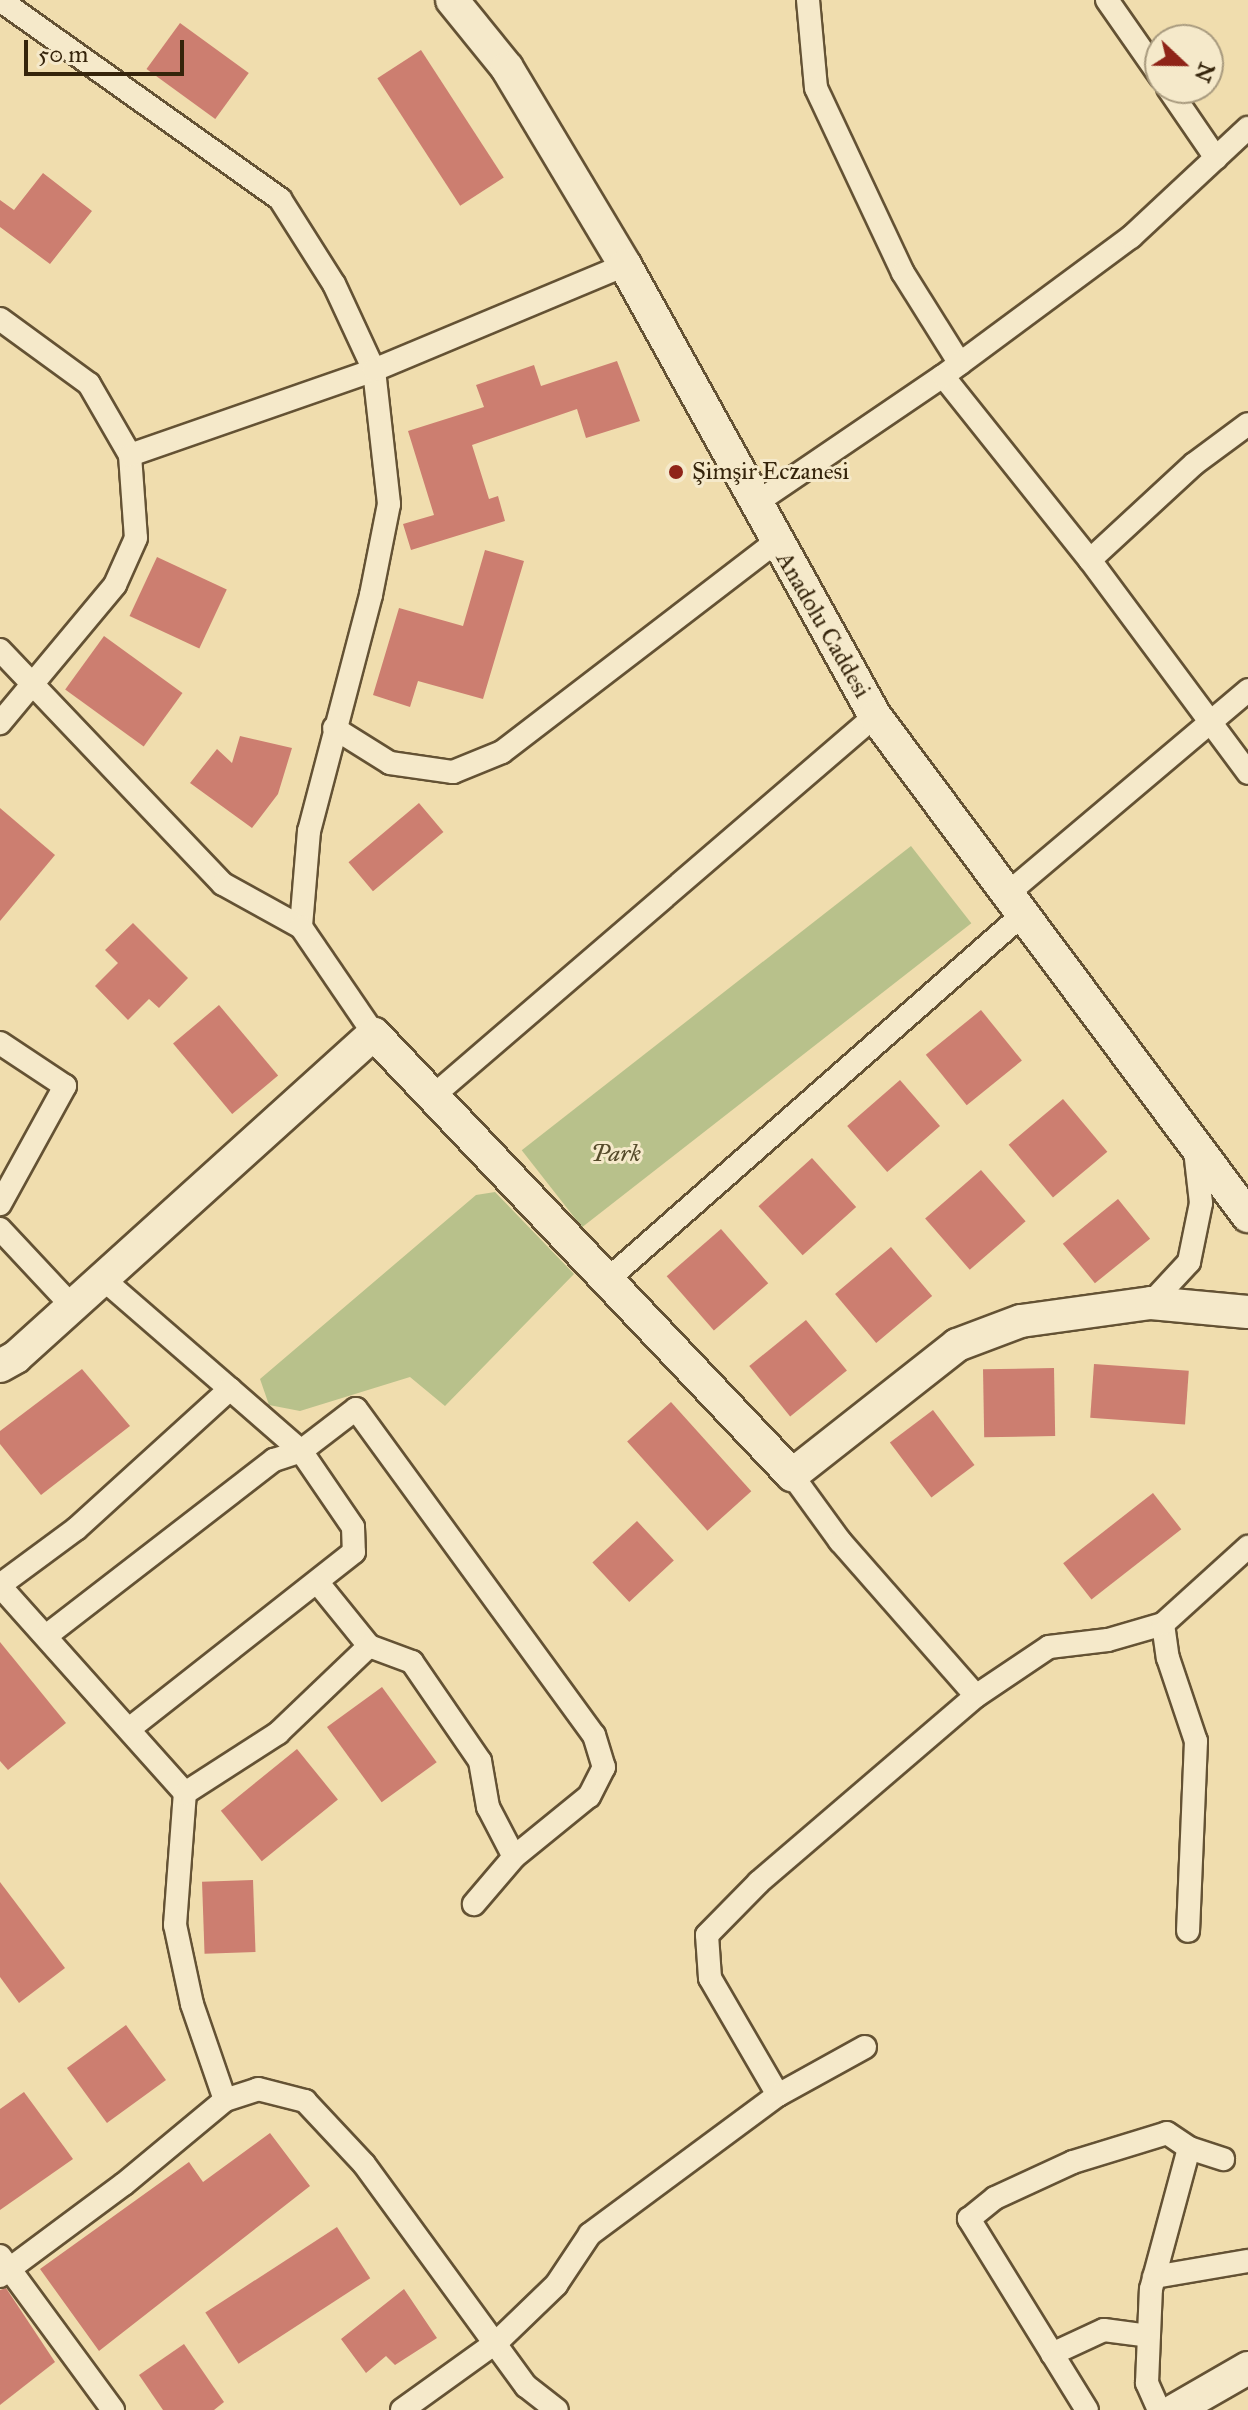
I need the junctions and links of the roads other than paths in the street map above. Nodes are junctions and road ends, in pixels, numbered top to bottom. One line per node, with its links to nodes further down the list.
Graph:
1 (808, 0): 12 (street)
2 (1107, 0): 5 (street)
3 (459, 2): 9 (street, Anadolu Caddesi)
4 (6, 6): 11 (street)
5 (1144, 53)
6 (1179, 104): 8 (street)
7 (1248, 128): 8 (street)
8 (1216, 158): 12 (street)
9 (625, 265): 11 (street); 15 (street, Anadolu Caddesi)
10 (0, 319): 14 (street)
11 (374, 370): 14 (street); 24 (street)
12 (951, 370): 15 (street); 17 (street)
13 (1248, 424): 17 (street)
14 (130, 455): 19 (street)
15 (759, 501): 16 (street, Anadolu Caddesi)
16 (776, 542): 21 (street, Anadolu Caddesi); 24 (street)
17 (1090, 560): 23 (street)
18 (0, 650): 19 (street)
19 (32, 684): 22 (street); 27 (street)
20 (1248, 690): 23 (street)
21 (875, 716): 26 (street, Anadolu Caddesi); 30 (street)
22 (0, 723)
23 (1210, 724): 25 (street); 26 (street)
24 (334, 728): 27 (street)
25 (1248, 773)
26 (1014, 904): 31 (street, Anadolu Caddesi); 36 (street)
27 (301, 927): 28 (street)
28 (374, 1034): 30 (street); 35 (street)
29 (0, 1043): 32 (street)
30 (433, 1096): 36 (street)
31 (1195, 1150): 33 (street, Anadolu Caddesi); 37 (street)
32 (0, 1204)
33 (1248, 1216)
34 (0, 1229): 38 (street)
35 (103, 1279): 38 (street); 41 (street)
36 (607, 1280): 43 (street)
37 (1151, 1303): 39 (street); 43 (street)
38 (72, 1306): 40 (street)
39 (1248, 1312)
40 (0, 1366)
41 (230, 1389): 42 (street); 46 (street)
42 (301, 1451): 45 (street); 48 (street); 53 (street)
43 (792, 1475): 50 (street)
44 (1248, 1547): 47 (street)
45 (318, 1583): 49 (street); 51 (street)
46 (0, 1585): 48 (street)
47 (1163, 1624): 50 (street); 55 (street)
48 (46, 1636): 51 (street)
49 (369, 1646): 52 (street); 53 (street)
50 (976, 1696): 57 (street)
51 (129, 1729): 52 (street)
52 (185, 1793): 58 (street)
53 (514, 1857): 54 (street)
54 (474, 1904)
55 (1188, 1931)
56 (865, 2047): 57 (street)
57 (778, 2095): 65 (street)
58 (225, 2100): 62 (street); 65 (street)
59 (1189, 2148): 60 (street); 63 (street); 66 (street)
60 (1223, 2159)
61 (1248, 2261): 63 (street)
62 (3, 2267): 69 (street)
63 (1154, 2277): 64 (street)
64 (1149, 2336): 66 (street); 72 (street)
65 (498, 2341): 68 (street); 70 (street)
66 (1052, 2354): 71 (street)
67 (1248, 2368): 73 (street)
68 (412, 2407)
69 (113, 2410)
70 (557, 2410)
71 (1087, 2410)
72 (1159, 2410)
73 (1175, 2410)

